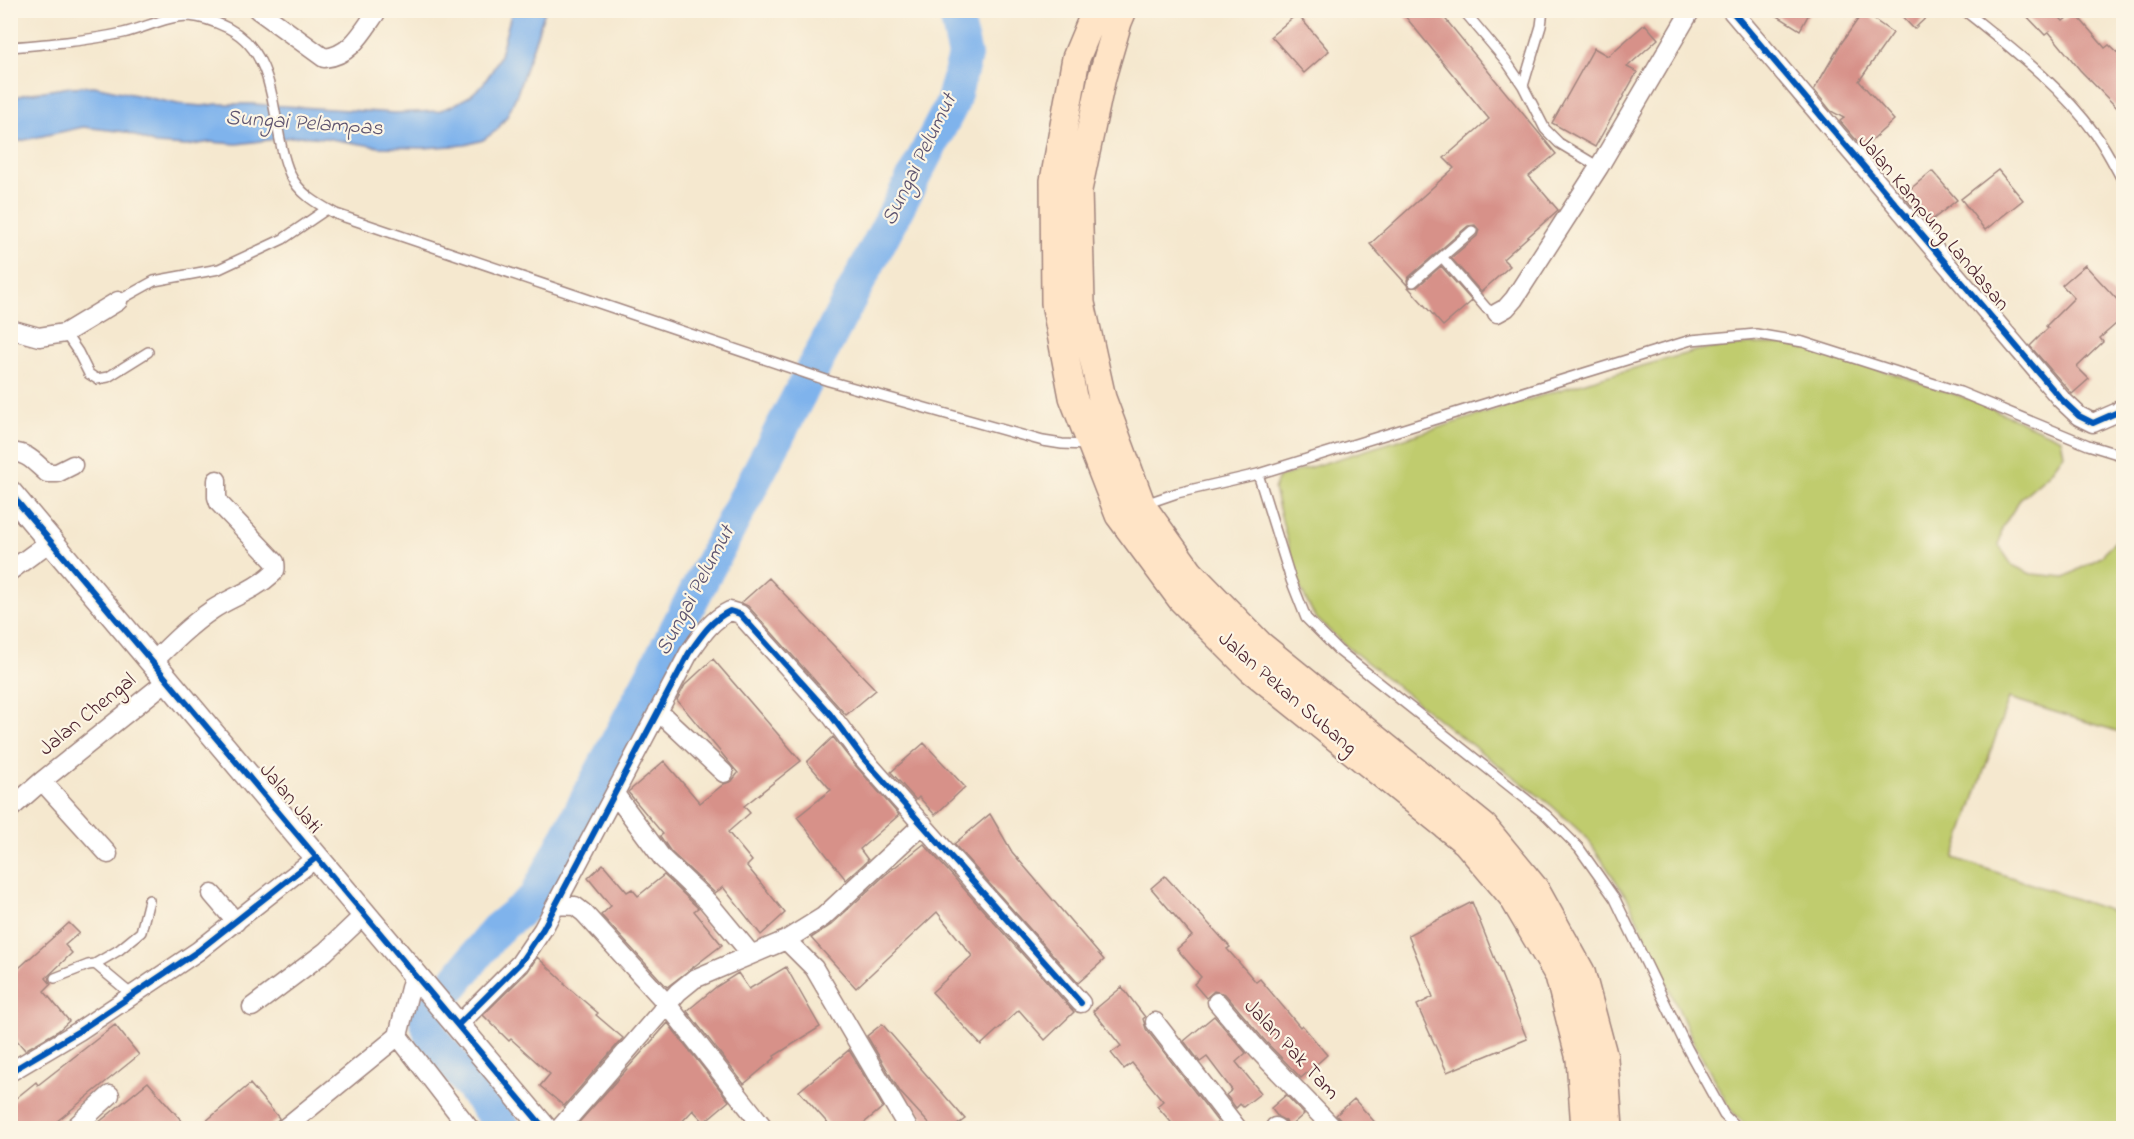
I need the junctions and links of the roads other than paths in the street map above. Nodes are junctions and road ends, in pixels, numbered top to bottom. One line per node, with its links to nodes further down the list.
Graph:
1 (258, 10): 2 (street)
2 (378, 10)
3 (1096, 10): 24 (main road, Jalan Pekan Subang)
4 (1124, 10): 31 (main road, Jalan Pekan Subang)
5 (1463, 10): 11 (lane)
6 (1543, 10): 11 (lane)
7 (1691, 10): 12 (street)
8 (1731, 10): 23 (street, Jalan Kampung Landasan)
9 (1964, 10): 13 (lane)
10 (10, 46): 14 (lane)
11 (1523, 86): 12 (lane)
12 (1599, 166): 19 (street)
13 (2124, 183)
14 (327, 209): 18 (lane); 24 (lane)
15 (1472, 231): 16 (lane)
16 (1442, 257): 17 (lane); 19 (lane)
17 (1413, 282)
18 (118, 301): 21 (street)
19 (1497, 314)
20 (10, 329): 21 (street)
21 (65, 333): 22 (lane)
22 (148, 352)
23 (2124, 406)
24 (1090, 445): 74 (main road, Jalan Pekan Subang)
25 (10, 453): 27 (street)
26 (2124, 456): 28 (lane)
27 (73, 465)
28 (1258, 474): 31 (lane); 76 (lane)
29 (217, 480): 34 (street, Jalan Chengal)
30 (10, 493): 32 (street, Jalan Jati)
31 (1142, 506): 75 (main road, Jalan Pekan Subang)
32 (51, 541): 33 (street); 34 (street, Jalan Jati)
33 (10, 571)
34 (160, 671): 37 (street, Jalan Chengal); 42 (street, Jalan Jati)
35 (658, 711): 36 (street); 38 (street); 40 (street)
36 (724, 773)
37 (42, 781): 39 (street, Jalan Chengal); 41 (street)
38 (615, 794): 45 (street); 51 (street)
39 (13, 801)
40 (923, 824): 49 (street); 57 (street)
41 (108, 854)
42 (317, 857): 46 (street, Jalan Jati); 47 (street)
43 (212, 894): 47 (street)
44 (149, 900): 52 (lane)
45 (556, 905): 58 (street); 60 (street)
46 (365, 914): 53 (street, Jalan Jati); 59 (street)
47 (236, 922): 55 (street)
48 (10, 933): 50 (lane)
49 (786, 940): 51 (street); 71 (street)
50 (10, 943)
51 (751, 954): 58 (street)
52 (95, 964): 54 (lane); 55 (lane)
53 (414, 972): 60 (street, Jalan Jati); 62 (street)
54 (55, 978)
55 (132, 995): 63 (street)
56 (1217, 1002): 73 (street, Jalan Pak Tam)
57 (1081, 1003)
58 (667, 1004): 69 (street); 70 (street)
59 (252, 1007)
60 (456, 1022): 68 (street, Jalan Jati)
61 (1155, 1022): 72 (street)
62 (398, 1036): 66 (street); 67 (street)
63 (10, 1072)
64 (110, 1095): 65 (street)
65 (74, 1128)
66 (285, 1128)
67 (469, 1128)
68 (544, 1128)
69 (560, 1128)
70 (764, 1128)
71 (908, 1128)
72 (1237, 1128)
73 (1333, 1128)
74 (1585, 1128)
75 (1610, 1128)
76 (1737, 1128)

